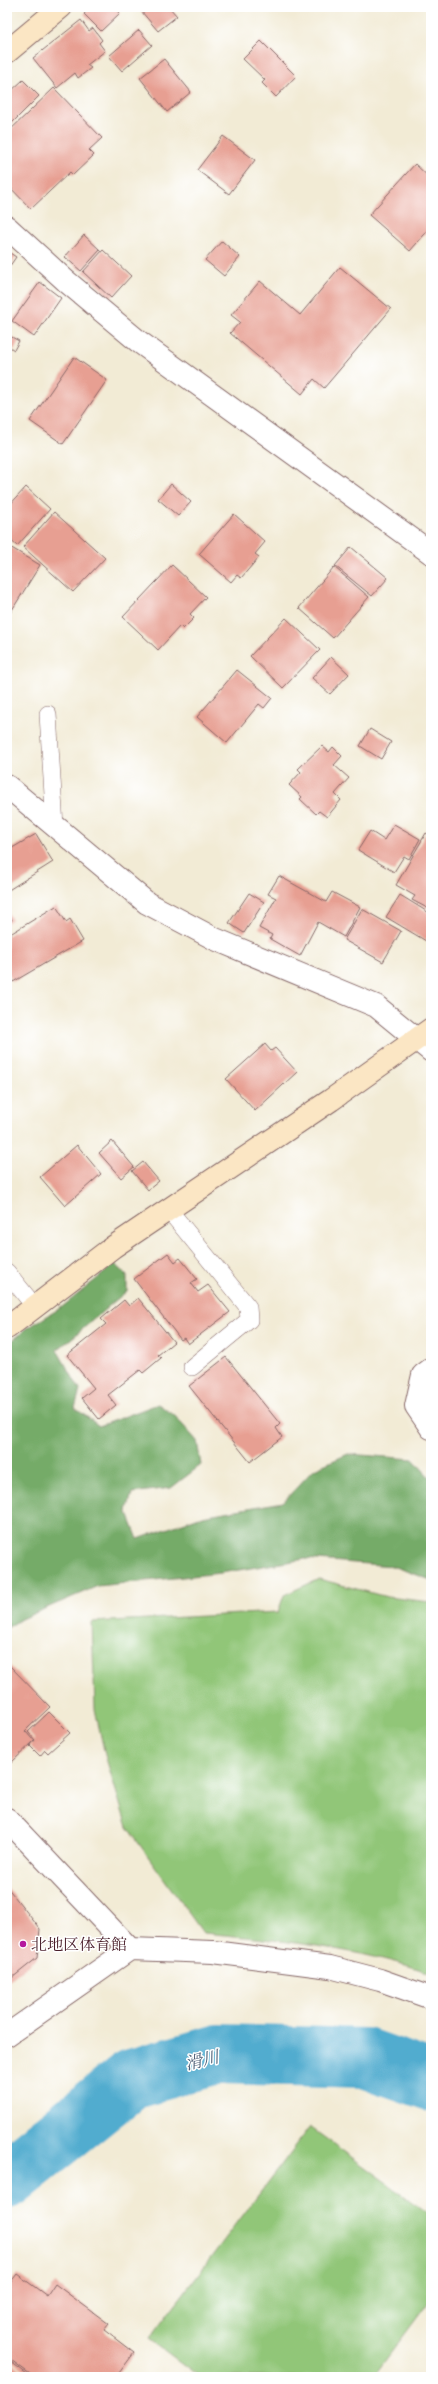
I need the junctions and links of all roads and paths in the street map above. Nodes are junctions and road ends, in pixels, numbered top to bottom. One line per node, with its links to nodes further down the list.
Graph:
1 (61, 7): 2 (street)
2 (7, 52)
3 (7, 227): 4 (street)
4 (431, 553)
5 (48, 714): 7 (lane)
6 (7, 786): 7 (street)
7 (55, 827): 8 (street)
8 (426, 1040): 9 (street)
9 (168, 1209): 11 (street); 13 (lane)
10 (7, 1272): 11 (lane)
11 (35, 1307): 12 (street)
12 (7, 1328)
13 (192, 1366)
14 (431, 1368): 15 (street)
15 (431, 1428)
16 (7, 1818): 17 (street)
17 (130, 1949): 18 (street); 19 (street)
18 (431, 1998)
19 (7, 2035)

